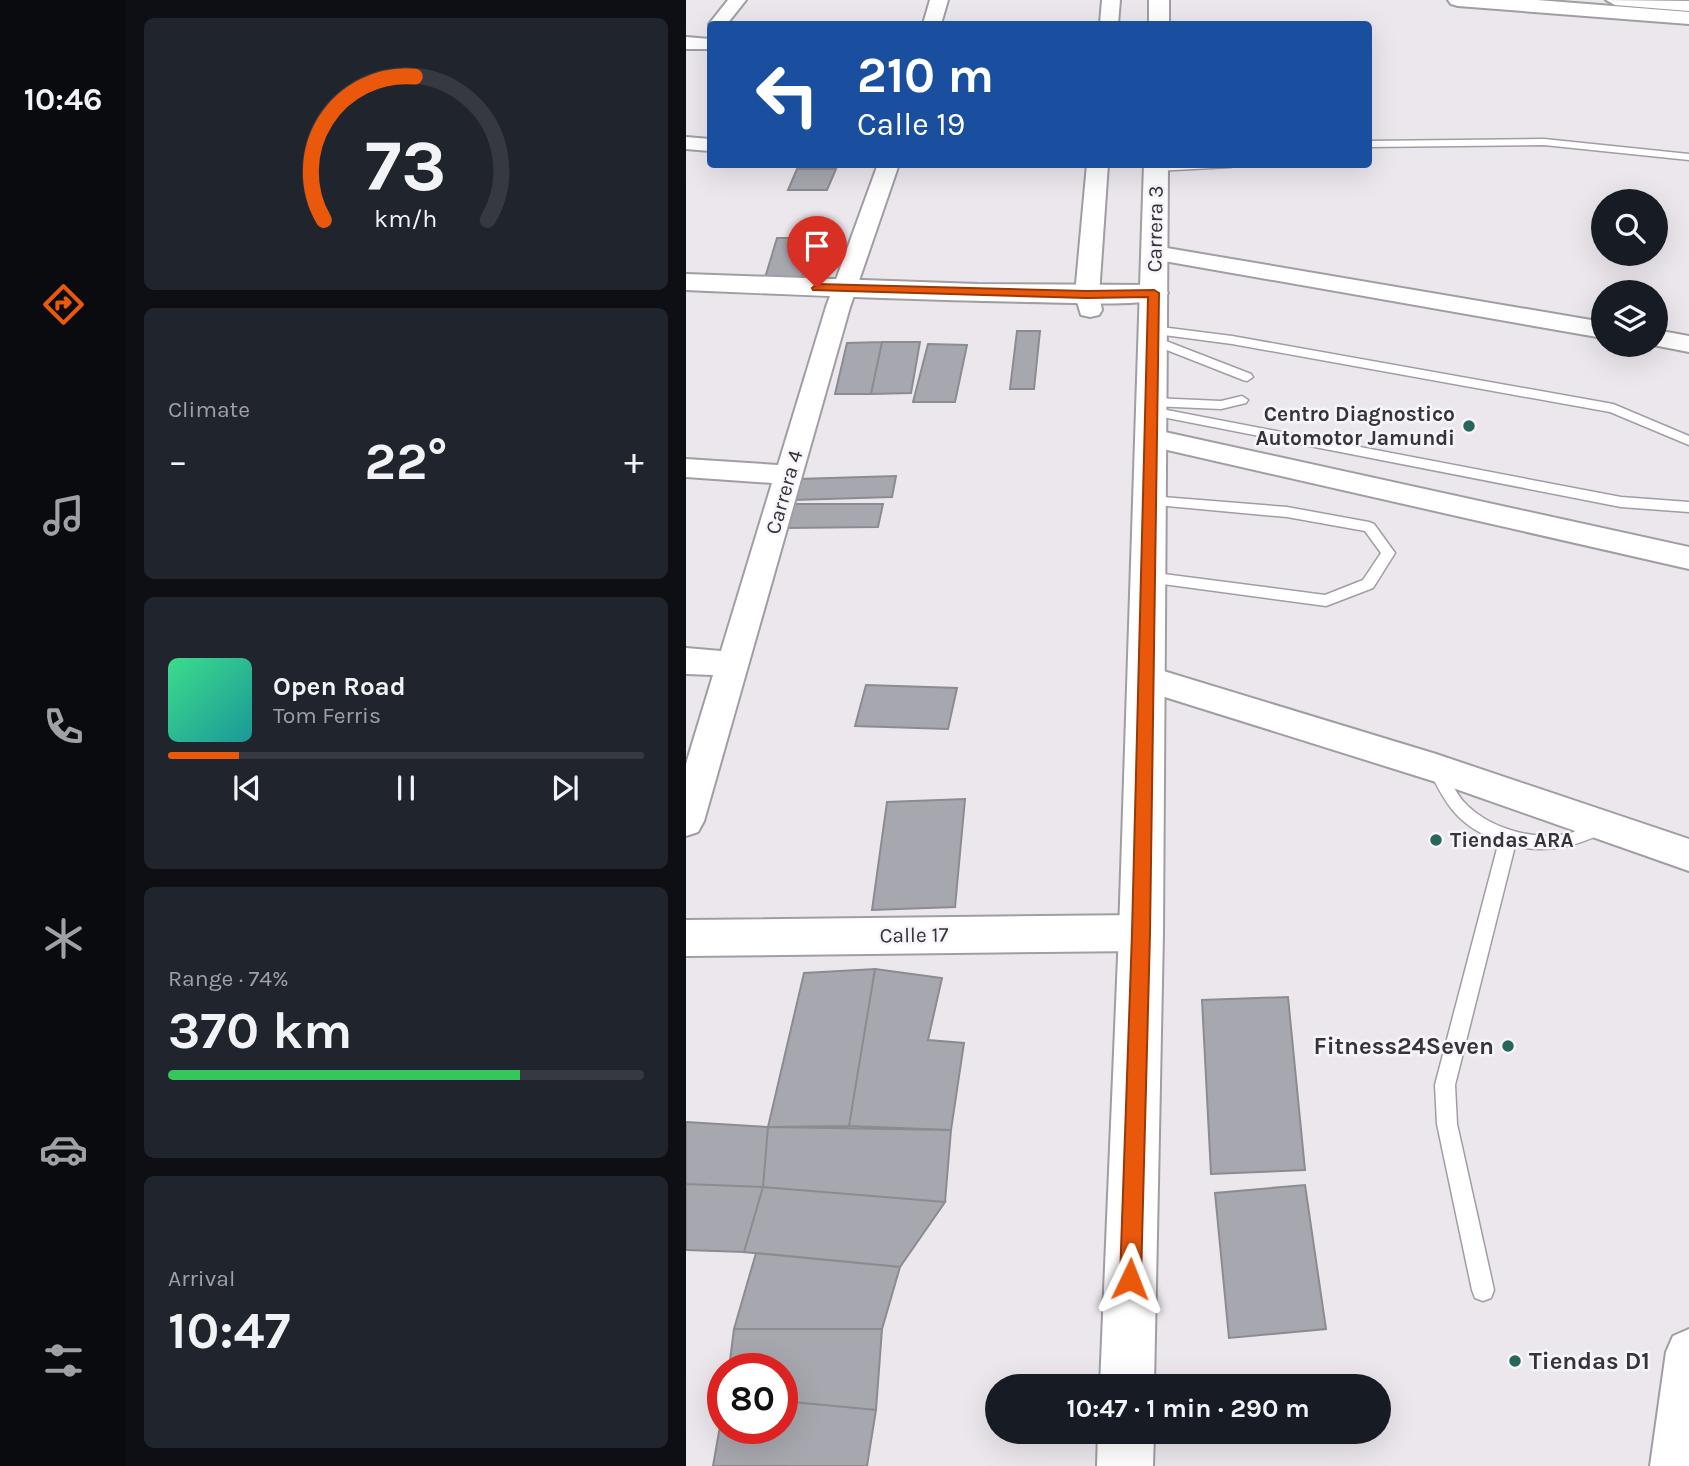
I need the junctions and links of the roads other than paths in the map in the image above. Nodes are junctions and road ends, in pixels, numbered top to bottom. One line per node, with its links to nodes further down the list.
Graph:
1 (737, 0): 9 (street)
2 (939, 0): 10 (street)
3 (1111, 0): 11 (street)
4 (1159, 0): 12 (main road)
5 (1458, 0): 8 (main road)
6 (1615, 0): 7 (street)
7 (1689, 6)
8 (1689, 18)
9 (720, 21)
10 (933, 21)
11 (1109, 21)
12 (1158, 21)
13 (686, 144): 15 (street)
14 (1372, 144): 16 (lane)
15 (707, 145)
16 (1689, 157)
17 (888, 168): 22 (street, Carrera 4)
18 (1098, 168): 24 (street)
19 (1156, 168): 20 (main road, Carrera 3)
20 (1155, 253): 25 (main road, Carrera 3); 26 (street)
21 (686, 282): 22 (main road)
22 (841, 298): 23 (main road); 24 (main road); 34 (street, Carrera 4)
23 (686, 300)
24 (1088, 302): 25 (main road)
25 (1153, 319): 29 (lane); 31 (main road, Carrera 3); 32 (lane)
26 (1591, 328)
27 (1668, 340): 28 (street)
28 (1689, 344)
29 (1247, 377)
30 (1242, 400): 31 (lane)
31 (1152, 417): 35 (main road, Carrera 3); 36 (lane); 37 (street)
32 (1689, 440)
33 (686, 468): 34 (street)
34 (789, 475): 40 (street, Carrera 4)
35 (1150, 501): 38 (main road, Carrera 3); 38 (lane)
36 (1689, 507)
37 (1689, 558)
38 (1149, 578): 41 (main road, Carrera 3)
39 (686, 661): 40 (street)
40 (734, 664): 43 (street, Carrera 4)
41 (1147, 679): 42 (street); 47 (main road, Carrera 3)
42 (1436, 768): 44 (street); 45 (lane)
43 (686, 821)
44 (1605, 825): 45 (lane); 46 (street)
45 (1509, 836): 49 (lane)
46 (1689, 855)
47 (1141, 933): 48 (street, Calle 17); 51 (main road, Carrera 3)
48 (686, 938)
49 (1483, 1290)
50 (1689, 1352): 54 (street)
51 (1127, 1374)
52 (1126, 1444): 53 (main road)
53 (1125, 1466)
54 (1675, 1466)

